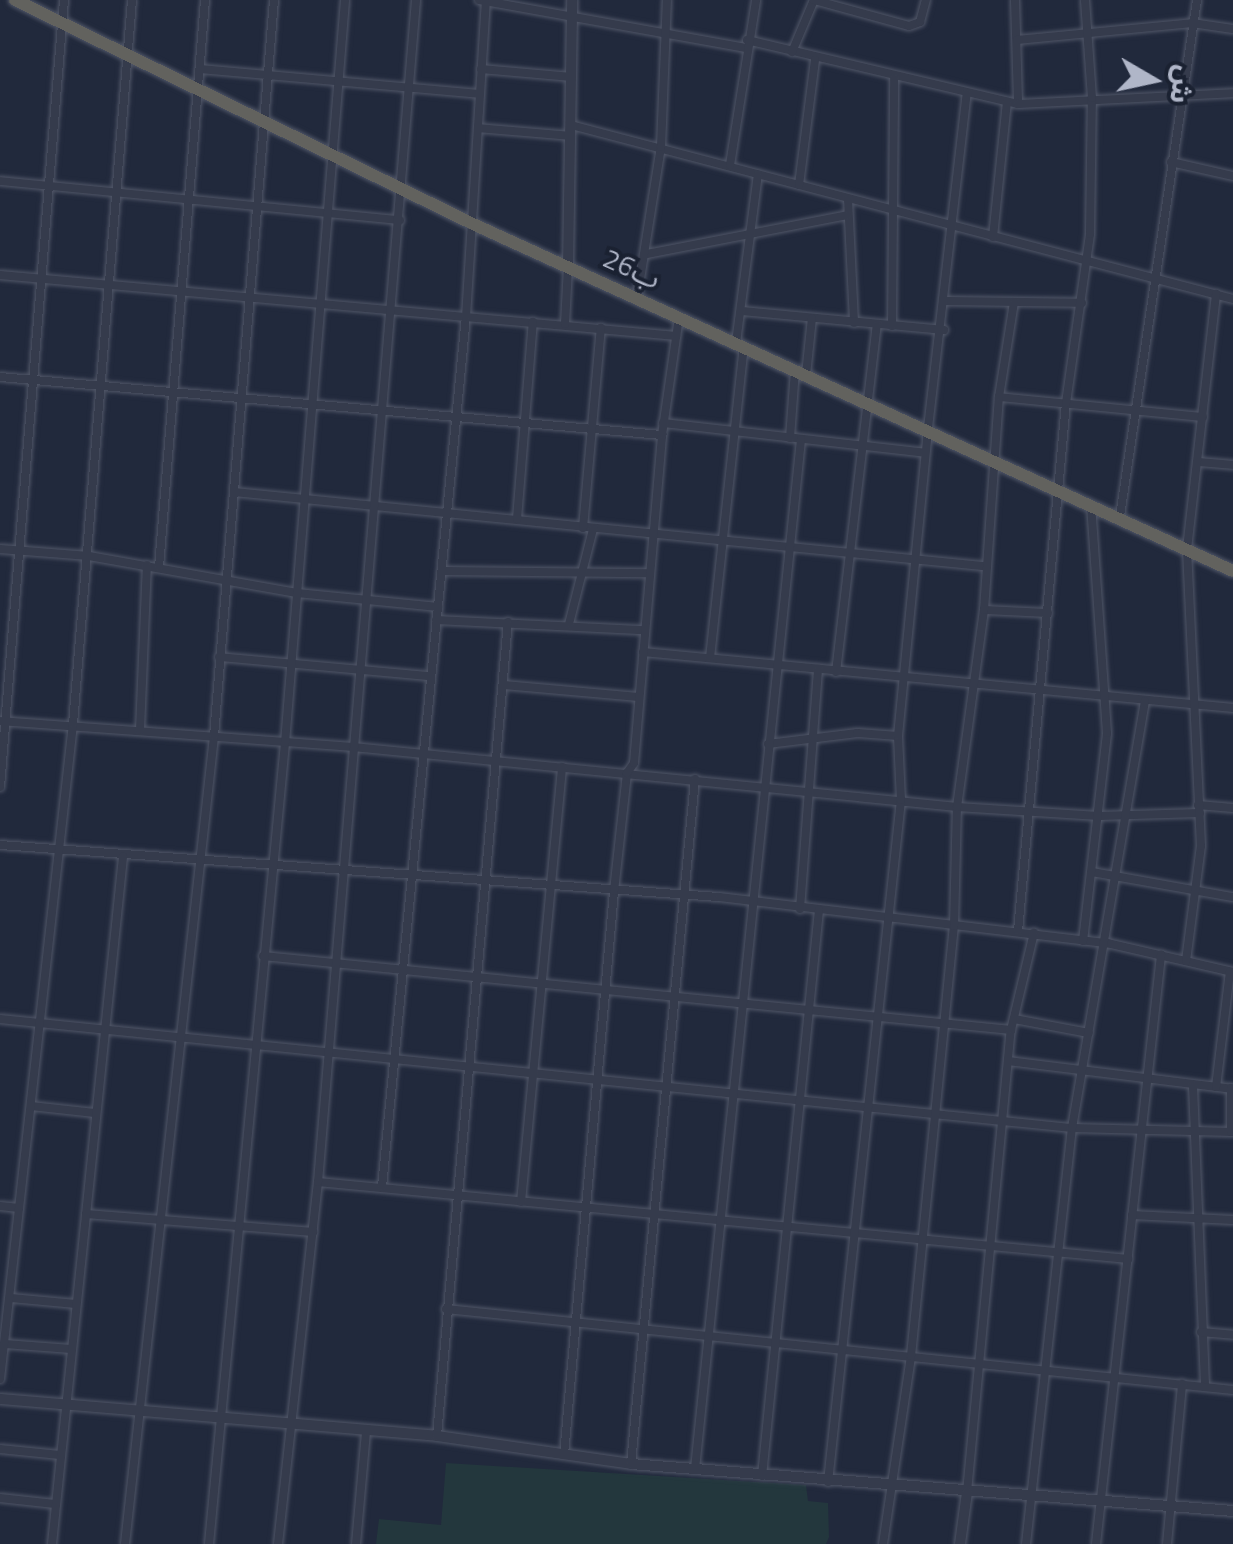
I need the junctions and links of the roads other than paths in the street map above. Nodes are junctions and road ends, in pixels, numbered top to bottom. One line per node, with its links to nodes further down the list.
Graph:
1 (16, 0): 18 (highway, 26ب)
2 (64, 0): 18 (street)
3 (132, 0): 25 (street)
4 (205, 0): 27 (street)
5 (274, 0): 29 (street)
6 (344, 0): 32 (street)
7 (416, 0): 33 (street)
8 (483, 0): 16 (street); 28 (street)
9 (572, 0): 16 (street)
10 (666, 0): 21 (street)
11 (756, 0): 23 (street)
12 (926, 0): 24 (street)
13 (1015, 0): 22 (street)
14 (1085, 0): 20 (street)
15 (1197, 0): 17 (street)
16 (572, 15): 21 (street); 30 (street)
17 (1192, 23): 19 (street); 20 (street); 38 (street)
18 (62, 26): 25 (highway, 26ب); 53 (street)
19 (1233, 29)
20 (1086, 33): 22 (street); 39 (street)
21 (663, 35): 23 (street); 45 (street)
22 (1017, 40): 41 (street)
23 (746, 44): 24 (street); 48 (street)
24 (792, 52): 26 (street)
25 (128, 58): 34 (highway, 26ب); 55 (street)
26 (815, 60): 31 (street); 52 (street)
27 (200, 69): 29 (street); 34 (street)
28 (481, 70): 30 (street); 37 (street)
29 (268, 74): 32 (street); 42 (street)
30 (572, 76): 44 (street)
31 (894, 78): 36 (street); 59 (street)
32 (338, 81): 33 (street); 46 (street)
33 (411, 88): 37 (street); 54 (street)
34 (198, 92): 42 (highway, 26ب); 56 (street)
35 (1233, 92): 38 (street)
36 (967, 93): 40 (street); 64 (street)
37 (479, 94): 43 (street)
38 (1182, 96): 39 (street); 47 (street)
39 (1092, 98): 41 (street); 68 (street)
40 (1006, 102): 41 (street); 66 (street)
41 (1018, 104)
42 (266, 124): 46 (highway, 26ب); 58 (street)
43 (478, 128): 44 (street); 63 (street)
44 (571, 130): 45 (street); 69 (street)
45 (661, 146): 48 (street); 67 (street)
46 (333, 156): 54 (highway, 26ب); 60 (street)
47 (1172, 162): 50 (street); 71 (street)
48 (730, 164): 49 (street)
49 (758, 174): 52 (street); 65 (street)
50 (1233, 176)
51 (0, 181): 53 (street)
52 (799, 185): 57 (street)
53 (48, 186): 55 (street); 72 (street)
54 (401, 188): 62 (street); 63 (highway, 26ب)
55 (118, 190): 56 (street); 73 (street)
56 (190, 196): 58 (street); 74 (street)
57 (848, 200): 59 (street); 61 (street)
58 (262, 205): 60 (street); 77 (street)
59 (891, 210): 64 (street); 92 (street)
60 (330, 211): 62 (street); 82 (street)
61 (847, 215): 65 (street); 89 (street)
62 (400, 220): 83 (street)
63 (473, 224): 69 (highway, 26ب); 85 (street)
64 (954, 226): 66 (street); 79 (street)
65 (752, 234): 67 (street); 84 (street)
66 (992, 237): 68 (street)
67 (647, 254): 76 (street)
68 (1087, 260): 71 (street); 81 (street)
69 (568, 267): 76 (highway, 26ب); 90 (street)
70 (0, 275): 72 (street)
71 (1151, 278): 75 (street); 107 (street)
72 (41, 279): 73 (street); 99 (street)
73 (110, 287): 74 (street); 100 (street)
74 (182, 292): 77 (street); 101 (street)
75 (1216, 294): 78 (street); 110 (street)
76 (637, 298): 86 (highway, 26ب)
77 (251, 299): 82 (street); 103 (street)
78 (1233, 299)
79 (946, 301): 80 (street); 94 (street)
80 (1014, 302): 81 (street); 102 (street)
81 (1082, 303): 105 (street)
82 (321, 306): 83 (street); 106 (street)
83 (392, 311): 85 (street); 108 (street)
84 (742, 311): 87 (street); 96 (street)
85 (466, 317): 88 (street); 109 (street)
86 (679, 317): 95 (street); 96 (highway, 26ب)
87 (812, 318): 89 (street); 97 (street)
88 (533, 322): 90 (street); 111 (street)
89 (854, 323): 91 (street)
90 (564, 324): 93 (street)
91 (878, 325): 92 (street); 104 (street)
92 (892, 326): 94 (street)
93 (601, 328): 95 (street); 113 (street)
94 (944, 330): 114 (street)
95 (676, 336): 112 (street)
96 (740, 344): 97 (highway, 26ب); 115 (street)
97 (801, 372): 104 (highway, 26ب); 117 (street)
98 (0, 376): 99 (street)
99 (35, 378): 100 (street); 138 (street)
100 (104, 385): 101 (street); 140 (street)
101 (174, 392): 103 (street); 144 (street)
102 (998, 398): 105 (street); 121 (street)
103 (243, 399): 106 (street); 125 (street)
104 (868, 399): 114 (highway, 26ب); 119 (street)
105 (1066, 403): 107 (street); 124 (street)
106 (313, 404): 108 (street); 126 (street)
107 (1133, 410): 110 (street); 130 (street)
108 (384, 411): 109 (street); 128 (street)
109 (456, 417): 111 (street); 129 (street)
110 (1203, 417): 122 (street)
111 (523, 423): 113 (street); 131 (street)
112 (663, 423): 115 (street); 116 (street)
113 (590, 427): 116 (street); 132 (street)
114 (928, 428): 120 (street); 121 (highway, 26ب)
115 (734, 431): 117 (street); 134 (street)
116 (662, 435): 133 (street)
117 (790, 438): 118 (street)
118 (801, 439): 119 (street); 135 (street)
119 (860, 443): 120 (street); 139 (street)
120 (926, 454): 141 (street)
121 (994, 458): 124 (highway, 26ب); 143 (street)
122 (1200, 462): 123 (street); 137 (street)
123 (1233, 466)
124 (1058, 489): 127 (highway, 26ب); 154 (street)
125 (234, 492): 126 (street); 149 (street)
126 (304, 498): 128 (street); 150 (street)
127 (1090, 503): 130 (highway, 26ب); 172 (street)
128 (378, 506): 129 (street); 151 (street)
129 (448, 514): 131 (street); 145 (street)
130 (1120, 516): 137 (highway, 26ب)
131 (517, 520): 132 (street)
132 (588, 529): 133 (street); 147 (street)
133 (654, 534): 134 (street); 148 (street)
134 (722, 541): 135 (street); 161 (street)
135 (788, 548): 139 (street); 163 (street)
136 (0, 549): 138 (street)
137 (1187, 549): 146 (highway, 26ب); 175 (street)
138 (22, 550): 140 (street); 177 (street)
139 (848, 552): 141 (street); 166 (street)
140 (88, 556): 142 (street); 178 (street)
141 (916, 560): 143 (street); 168 (street)
142 (148, 565): 144 (street); 179 (street)
143 (982, 566): 153 (street)
144 (159, 567): 149 (street)
145 (442, 571): 147 (street); 152 (street)
146 (1233, 571)
147 (582, 572): 148 (street); 157 (street)
148 (649, 572): 158 (street)
149 (226, 581): 150 (street); 160 (street)
150 (297, 593): 151 (street); 162 (street)
151 (367, 602): 152 (street); 164 (street)
152 (438, 607): 155 (street)
153 (984, 610): 154 (street); 170 (street)
154 (1048, 614): 171 (street)
155 (436, 620): 156 (street); 167 (street)
156 (508, 622): 157 (street); 169 (street)
157 (569, 624): 158 (street)
158 (644, 630): 159 (street)
159 (642, 652): 161 (street); 173 (street)
160 (220, 657): 162 (street); 180 (street)
161 (710, 658): 163 (street)
162 (291, 662): 164 (street); 183 (street)
163 (776, 665): 165 (street); 184 (street)
164 (359, 669): 167 (street); 185 (street)
165 (818, 669): 166 (street); 182 (street)
166 (836, 672): 168 (street)
167 (429, 676): 186 (street)
168 (904, 679): 170 (street); 181 (street)
169 (504, 684): 173 (street); 187 (street)
170 (971, 685): 171 (street); 195 (street)
171 (1039, 690): 172 (street); 198 (street)
172 (1103, 697): 174 (street); 200 (street)
173 (638, 698): 189 (street)
174 (1145, 701): 175 (street); 199 (street)
175 (1190, 704): 176 (street); 197 (street)
176 (1233, 708)
177 (3, 721): 178 (street); 191 (street)
178 (73, 724): 179 (street); 202 (street)
179 (140, 730): 180 (street)
180 (214, 736): 183 (street); 204 (street)
181 (898, 736): 182 (street); 194 (street)
182 (811, 738): 184 (street); 193 (street)
183 (284, 742): 185 (street); 205 (street)
184 (768, 744): 192 (street)
185 (353, 747): 186 (street); 206 (street)
186 (424, 756): 187 (street); 208 (street)
187 (498, 762): 188 (street); 210 (street)
188 (562, 768): 189 (street); 211 (street)
189 (627, 773): 190 (street); 212 (street)
190 (695, 779): 192 (street); 215 (street)
191 (0, 787)
192 (764, 787): 193 (street); 216 (street)
193 (812, 793): 194 (street); 217 (street)
194 (901, 800): 195 (street); 219 (street)
195 (957, 807): 198 (street); 220 (street)
196 (1233, 808): 197 (street)
197 (1199, 809): 199 (street); 213 (street)
198 (1031, 811): 200 (street); 221 (street)
199 (1130, 812): 200 (street); 209 (street)
200 (1099, 816): 207 (street)
201 (0, 845): 202 (street)
202 (58, 852): 203 (street); 241 (street)
203 (123, 857): 204 (street); 242 (street)
204 (200, 862): 205 (street); 245 (street)
205 (272, 864): 206 (street); 226 (street)
206 (340, 866): 208 (street); 228 (street)
207 (1092, 872): 209 (street); 223 (street)
208 (416, 873): 210 (street); 229 (street)
209 (1119, 876): 213 (street); 224 (street)
210 (483, 880): 211 (street); 231 (street)
211 (548, 885): 212 (street); 232 (street)
212 (614, 891): 215 (street); 233 (street)
213 (1196, 892): 214 (street); 227 (street)
214 (1233, 897)
215 (686, 898): 216 (street); 234 (street)
216 (753, 904): 217 (street); 235 (street)
217 (800, 908): 218 (street)
218 (819, 910): 219 (street); 236 (street)
219 (886, 915): 220 (street); 237 (street)
220 (954, 926): 221 (street); 240 (street)
221 (1018, 932): 222 (street)
222 (1034, 933): 223 (street); 239 (street)
223 (1083, 940): 224 (street)
224 (1107, 943): 225 (street); 244 (street)
225 (1162, 955): 227 (street); 253 (street)
226 (264, 956): 228 (street); 246 (street)
227 (1186, 961): 230 (street)
228 (334, 962): 229 (street); 247 (street)
229 (407, 968): 231 (street); 248 (street)
230 (1232, 972): 256 (street)
231 (473, 975): 232 (street); 250 (street)
232 (540, 984): 233 (street); 252 (street)
233 (609, 990): 234 (street); 254 (street)
234 (676, 998): 235 (street); 258 (street)
235 (742, 1004): 236 (street); 259 (street)
236 (810, 1010): 237 (street); 260 (street)
237 (878, 1016): 240 (street); 262 (street)
238 (0, 1019): 241 (street)
239 (1014, 1019): 243 (street); 244 (street)
240 (944, 1022): 243 (street); 263 (street)
241 (42, 1024): 242 (street); 261 (street)
242 (103, 1029): 245 (street); 264 (street)
243 (1011, 1030): 249 (street)
244 (1089, 1034): 251 (street)
245 (180, 1040): 246 (street); 283 (street)
246 (256, 1049): 247 (street); 284 (street)
247 (326, 1054): 248 (street); 270 (street)
248 (398, 1059): 250 (street); 271 (street)
249 (1008, 1061): 251 (street); 265 (street)
250 (466, 1068): 252 (street); 272 (street)
251 (1082, 1072): 253 (street); 266 (street)
252 (533, 1076): 254 (street); 273 (street)
253 (1145, 1081): 255 (street); 267 (street)
254 (600, 1083): 258 (street); 275 (street)
255 (1193, 1086): 256 (street); 268 (street)
256 (1216, 1087): 257 (street)
257 (1232, 1088): 269 (street)
258 (668, 1090): 259 (street); 277 (street)
259 (736, 1094): 260 (street); 281 (street)
260 (801, 1100): 262 (street); 285 (street)
261 (30, 1106): 264 (street); 276 (street)
262 (868, 1107): 263 (street); 287 (street)
263 (934, 1112): 265 (street); 288 (street)
264 (95, 1114): 278 (street)
265 (1002, 1119): 266 (street); 289 (street)
266 (1072, 1128): 267 (street); 290 (street)
267 (1138, 1129): 268 (street); 279 (street)
268 (1191, 1129): 269 (street); 280 (street)
269 (1232, 1132)
270 (318, 1182): 271 (street); 286 (street)
271 (382, 1187): 272 (street)
272 (454, 1192): 273 (street); 294 (street)
273 (522, 1202): 275 (street)
274 (0, 1206): 276 (street)
275 (587, 1206): 277 (street); 295 (street)
276 (19, 1208): 292 (street)
277 (657, 1213): 281 (street); 296 (street)
278 (86, 1214): 283 (street); 293 (street)
279 (1132, 1216): 280 (street); 291 (street)
280 (1194, 1218): 282 (street); 297 (street)
281 (725, 1220): 285 (street); 299 (street)
282 (1233, 1220)
283 (160, 1222): 284 (street); 314 (street)
284 (235, 1226): 286 (street); 315 (street)
285 (790, 1226): 287 (street); 300 (street)
286 (313, 1232): 316 (street)
287 (854, 1234): 288 (street); 303 (street)
288 (920, 1240): 289 (street); 304 (street)
289 (988, 1247): 290 (street); 305 (street)
290 (1063, 1254): 291 (street); 306 (street)
291 (1128, 1259): 307 (street)
292 (11, 1298): 293 (street); 301 (street)
293 (76, 1304): 302 (street)
294 (446, 1309): 295 (street); 318 (street)
295 (576, 1323): 296 (street); 321 (street)
296 (648, 1331): 299 (street); 322 (street)
297 (1201, 1332): 298 (street); 310 (street)
298 (1233, 1335)
299 (711, 1337): 300 (street); 323 (street)
300 (777, 1343): 303 (street); 324 (street)
301 (5, 1344): 302 (street); 308 (street)
302 (71, 1349): 313 (street)
303 (842, 1350): 304 (street); 326 (street)
304 (911, 1356): 305 (street); 325 (street)
305 (980, 1362): 306 (street); 327 (street)
306 (1043, 1367): 307 (street); 328 (street)
307 (1118, 1376): 309 (street); 330 (street)
308 (0, 1379)
309 (1182, 1384): 310 (street); 332 (street)
310 (1205, 1386): 311 (street)
311 (1233, 1390)
312 (0, 1398): 313 (street)
313 (65, 1405): 314 (street); 320 (street)
314 (139, 1412): 315 (street); 335 (street)
315 (220, 1419): 316 (street); 336 (street)
316 (294, 1423): 317 (street); 337 (street)
317 (366, 1431): 318 (street); 338 (street)
318 (438, 1436): 321 (street)
319 (0, 1448): 320 (street)
320 (60, 1455): 331 (street)
321 (564, 1457): 322 (street)
322 (632, 1464): 323 (street)
323 (696, 1470): 324 (street)
324 (762, 1476): 326 (street)
325 (892, 1480): 326 (street); 327 (street); 339 (street)
326 (828, 1482)
327 (967, 1492): 328 (street); 340 (street)
328 (1031, 1494): 330 (street); 341 (street)
329 (0, 1498): 331 (street)
330 (1101, 1498): 332 (street); 342 (street)
331 (56, 1504): 334 (street)
332 (1168, 1505): 333 (street); 343 (street)
333 (1233, 1511)
334 (52, 1544)
335 (126, 1544)
336 (209, 1544)
337 (278, 1544)
338 (356, 1544)
339 (884, 1544)
340 (960, 1544)
341 (1026, 1544)
342 (1096, 1544)
343 (1166, 1544)

